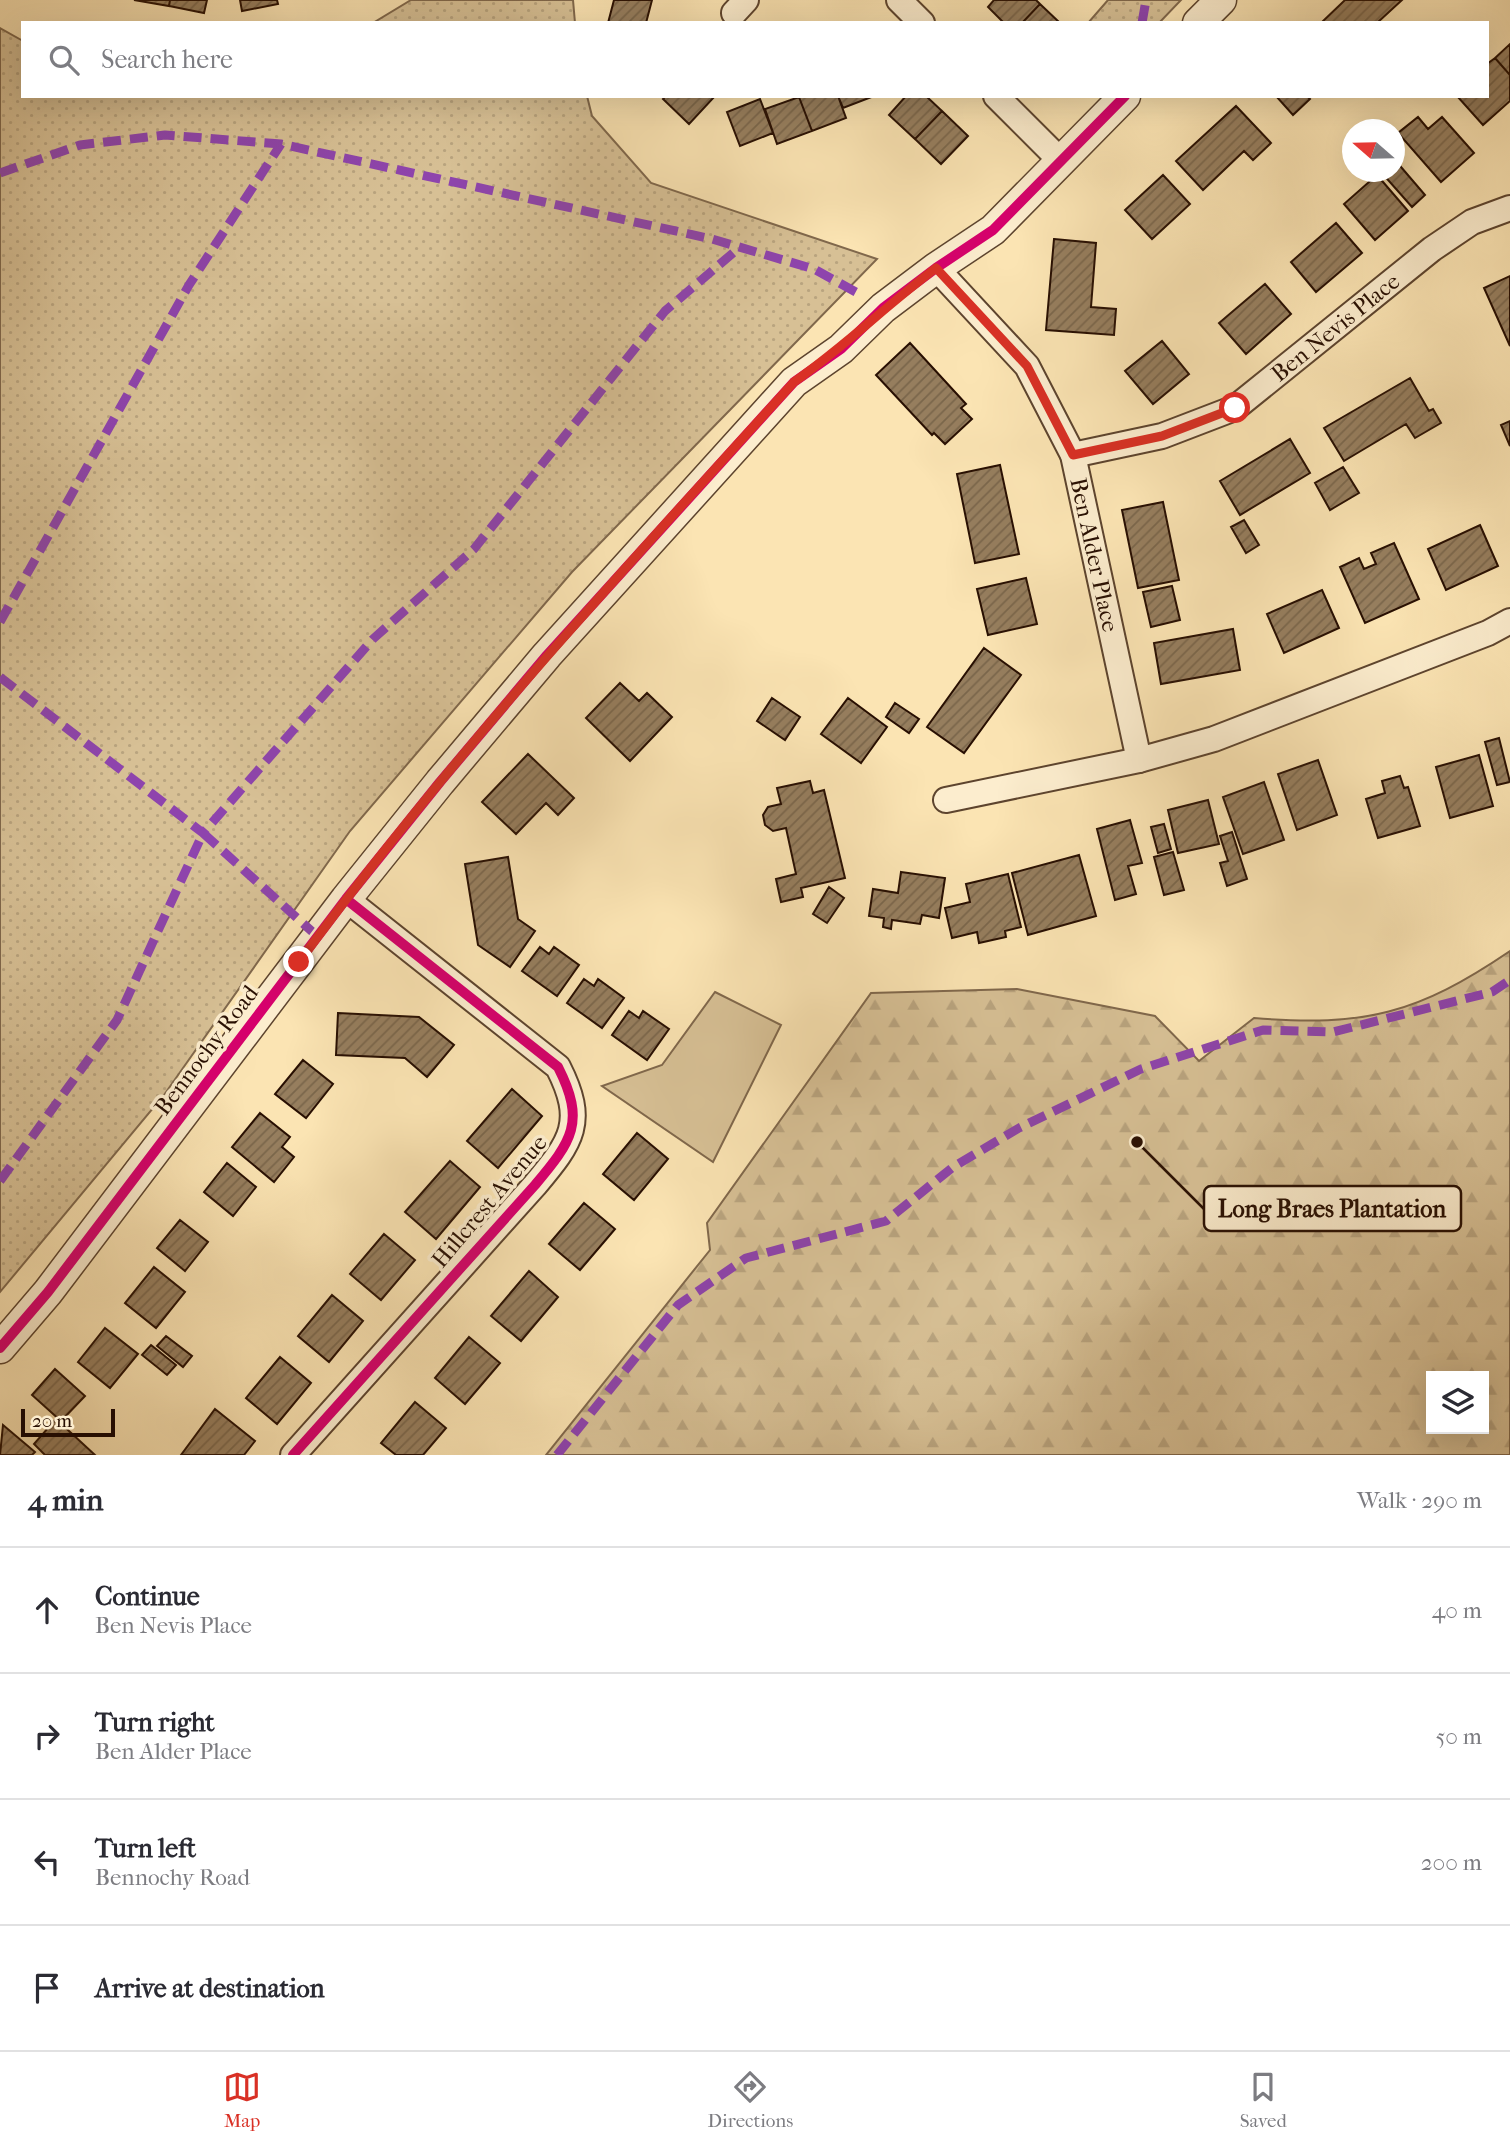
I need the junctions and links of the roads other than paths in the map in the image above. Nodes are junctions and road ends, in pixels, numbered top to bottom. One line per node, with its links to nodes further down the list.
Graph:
1 (899, 0): 3 (street)
2 (1221, 0): 4 (street)
3 (920, 21)
4 (1200, 21)
5 (998, 98): 7 (street)
6 (1123, 98): 7 (street, Bennochy Road)
7 (1062, 162): 9 (street, Bennochy Road)
8 (1510, 208): 10 (street, Ben Nevis Place)
9 (936, 268): 10 (street, Ben Alder Place); 14 (street, Bennochy Road)
10 (1073, 455): 12 (street, Ben Alder Place)
11 (1510, 621): 12 (street)
12 (1139, 760): 13 (street)
13 (946, 800)
14 (346, 899): 15 (street, Bennochy Road); 16 (street, Hillcrest Avenue)
15 (0, 1348)
16 (293, 1455)

